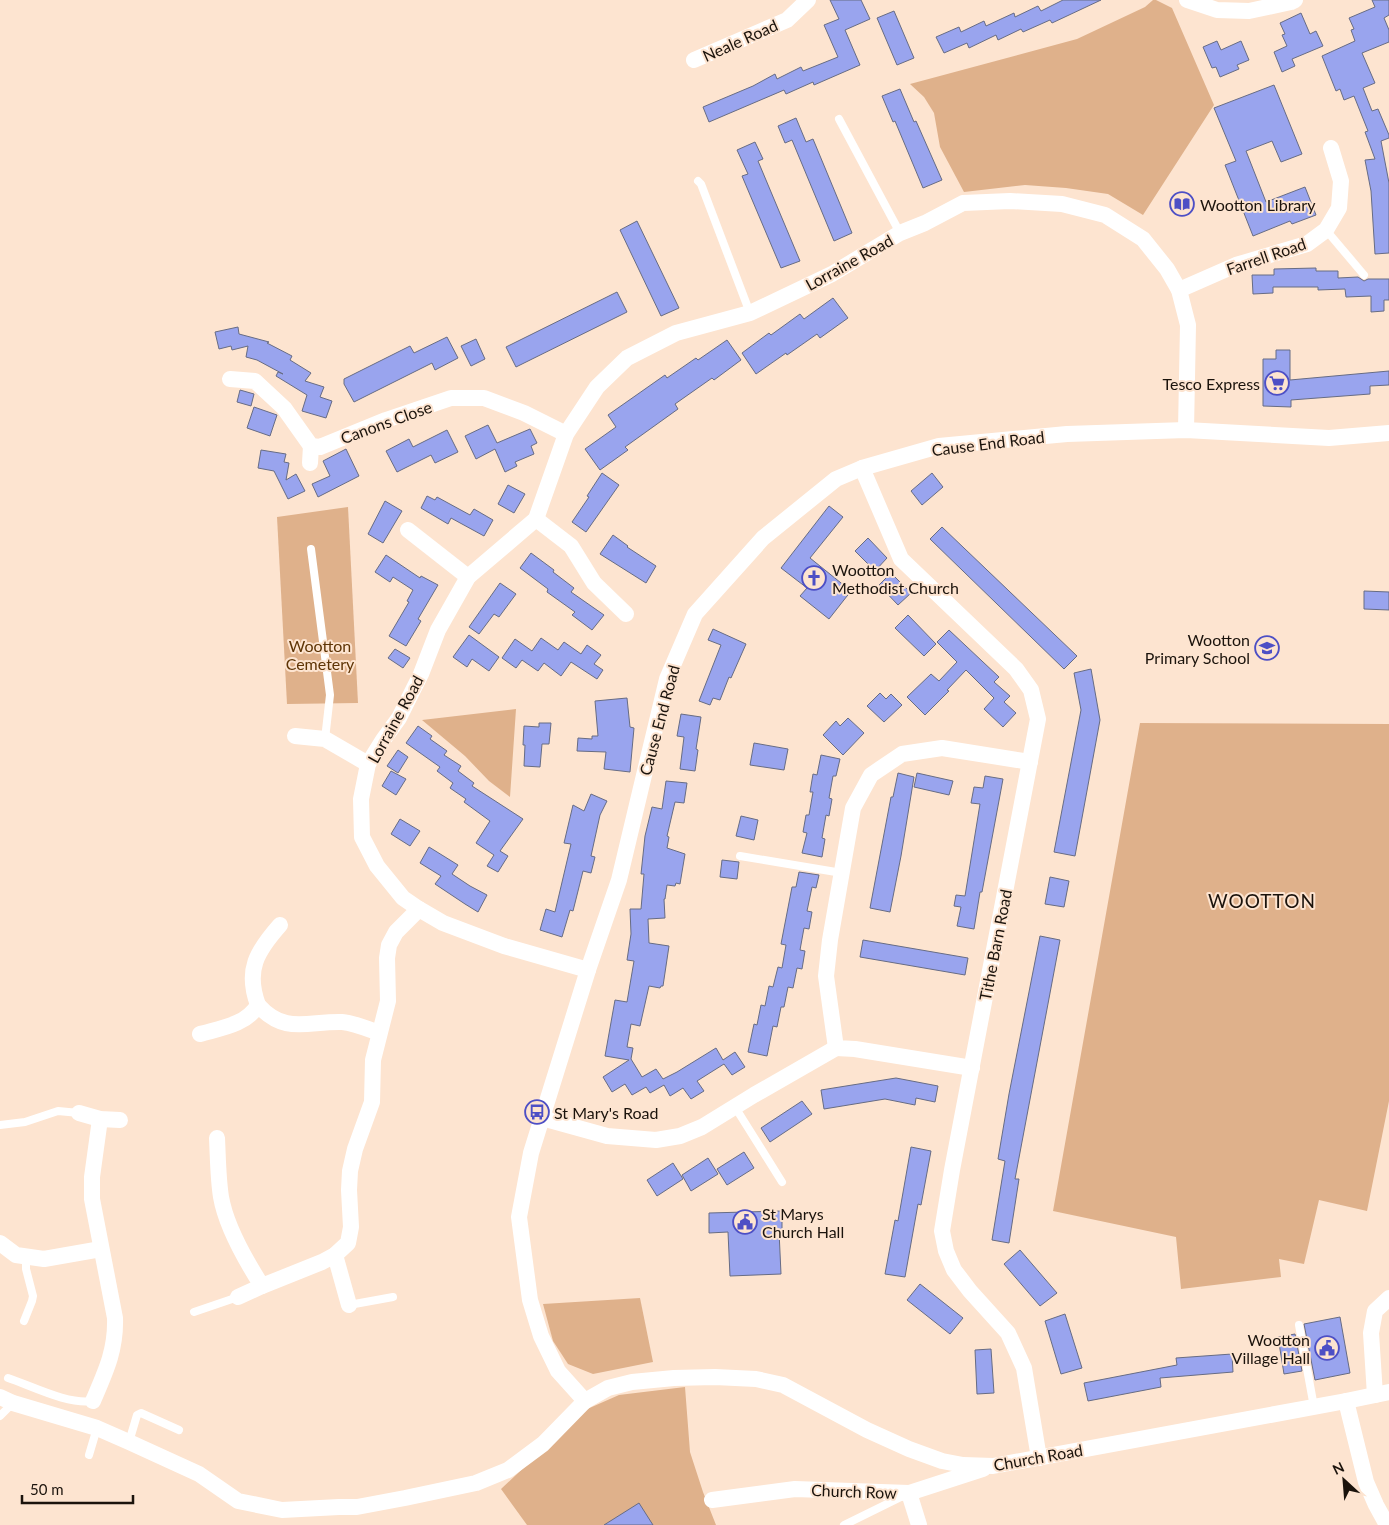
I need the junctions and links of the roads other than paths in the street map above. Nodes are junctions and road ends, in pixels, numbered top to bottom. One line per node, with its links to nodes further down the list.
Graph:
1 (808, 0): 4 (street, Neale Road)
2 (1186, 0): 3 (street)
3 (1295, 0)
4 (694, 60)
5 (839, 119): 9 (lane)
6 (1331, 148): 8 (street, Farrell Road)
7 (698, 181): 12 (lane)
8 (1326, 230): 10 (lane); 11 (street, Farrell Road)
9 (900, 233): 11 (street, Lorraine Road); 12 (street, Lorraine Road)
10 (1364, 275)
11 (1179, 290): 14 (street, Lorraine Road)
12 (750, 313): 16 (street, Lorraine Road)
13 (230, 379): 17 (street)
14 (1186, 430): 15 (street, Cause End Road); 19 (street, Cause End Road)
15 (1389, 433)
16 (566, 434): 17 (street, Canons Close); 20 (street, Lorraine Road)
17 (311, 446): 18 (street)
18 (310, 463)
19 (862, 468): 27 (street, Tithe Barn Road); 33 (street, Cause End Road)
20 (536, 519): 23 (street, Lorraine Road); 24 (street)
21 (408, 530): 23 (street)
22 (311, 549): 26 (lane)
23 (468, 577): 28 (street, Lorraine Road)
24 (626, 615)
25 (294, 736): 26 (street)
26 (325, 739): 28 (street)
27 (1030, 762): 30 (street); 38 (street, Tithe Barn Road)
28 (368, 764): 31 (street, Lorraine Road)
29 (740, 856): 30 (lane)
30 (842, 873): 37 (street)
31 (419, 910): 33 (street, Lorraine Road); 35 (street)
32 (280, 925): 34 (street)
33 (588, 970): 41 (street, Cause End Road)
34 (258, 1005): 35 (street); 36 (street)
35 (379, 1033): 49 (street)
36 (200, 1034)
37 (836, 1048): 38 (street); 39 (street)
38 (972, 1068): 71 (street, Tithe Barn Road)
39 (735, 1107): 41 (street); 46 (lane)
40 (79, 1113): 42 (street); 44 (lane)
41 (542, 1118): 63 (street, Cause End Road)
42 (100, 1119): 43 (street); 48 (street)
43 (120, 1120)
44 (0, 1125)
45 (217, 1138): 51 (street)
46 (782, 1182)
47 (0, 1243): 50 (street)
48 (101, 1249): 50 (street); 62 (street)
49 (335, 1255): 51 (street); 55 (street)
50 (26, 1258): 57 (lane)
51 (262, 1286): 52 (street)
52 (238, 1297): 56 (lane)
53 (393, 1298): 55 (lane)
54 (1389, 1298): 60 (street)
55 (350, 1305)
56 (194, 1312)
57 (24, 1321)
58 (1299, 1325): 65 (lane)
59 (8, 1378): 62 (lane)
60 (1382, 1393): 64 (street, Church Road)
61 (7, 1400): 66 (lane); 67 (street, Church Road)
62 (93, 1401)
63 (585, 1401): 69 (street, Church Road); 72 (street, Church Road)
64 (1346, 1401): 65 (street, Church Road); 79 (street)
65 (1314, 1406): 71 (street, Church Road)
66 (0, 1416)
67 (97, 1428): 69 (street, Church Road); 70 (lane)
68 (179, 1430): 69 (lane)
69 (129, 1442)
70 (89, 1456)
71 (1039, 1458): 73 (street, Church Road)
72 (942, 1461): 73 (street, Church Road); 74 (street)
73 (993, 1466): 74 (street, Church Row)
74 (938, 1484): 75 (street, Church Row)
75 (909, 1494): 76 (street, Church Row); 77 (lane); 78 (street)
76 (712, 1500)
77 (844, 1525)
78 (919, 1525)
79 (1387, 1525)

